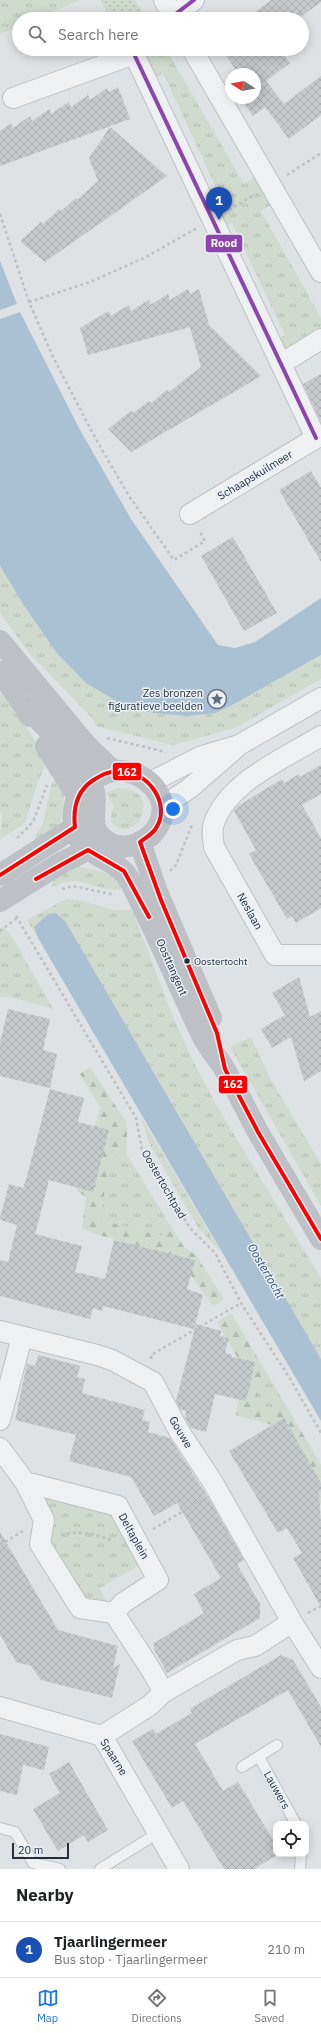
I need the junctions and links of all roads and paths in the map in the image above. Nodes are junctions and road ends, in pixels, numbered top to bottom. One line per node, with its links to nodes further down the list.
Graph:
1 (194, 0): 2 (street)
2 (172, 12)
3 (125, 56): 6 (street)
4 (138, 56): 10 (street)
5 (196, 56): 8 (street)
6 (13, 98)
7 (321, 153): 8 (path)
8 (271, 186): 10 (path); 11 (street)
9 (0, 214): 12 (path)
10 (212, 219): 12 (path); 14 (street)
11 (321, 272)
12 (30, 302): 17 (path)
13 (321, 339): 14 (street)
14 (281, 364): 15 (street)
15 (318, 437): 16 (street, Schaapskuilmeer)
16 (190, 514)
17 (200, 532)
18 (0, 641): 25 (main road)
19 (0, 672): 28 (main road)
20 (321, 698): 23 (street)
21 (321, 736): 42 (street, Neslaan)
22 (100, 738): 24 (path)
23 (239, 745): 27 (street); 29 (street)
24 (168, 752)
25 (113, 771): 27 (main road); 28 (main road)
26 (48, 782): 32 (path)
27 (149, 783): 29 (main road)
28 (84, 789): 31 (main road); 34 (main road)
29 (163, 806): 33 (main road)
30 (194, 820): 35 (path)
31 (75, 827): 34 (main road); 36 (main road)
32 (15, 840)
33 (140, 842): 34 (main road); 43 (main road, Oosttangent)
34 (97, 845): 39 (main road); 43 (main road, Oosttangent)
35 (167, 874)
36 (0, 875)
37 (60, 889): 38 (path)
38 (120, 894)
39 (7, 907): 40 (path, Oostertochtpad)
40 (17, 918): 41 (path); 45 (path, Oostertochtpad)
41 (0, 931)
42 (321, 956)
43 (225, 1069): 44 (main road, Oosttangent)
44 (321, 1239)
45 (241, 1303): 48 (path); 50 (path, Oostertochtpad)
46 (0, 1331): 47 (street)
47 (22, 1337): 48 (street); 49 (street)
48 (153, 1382): 54 (street, Gouwe)
49 (0, 1420)
50 (321, 1433)
51 (0, 1448): 52 (street)
52 (25, 1482): 53 (street); 53 (street, Deltaplein)
53 (114, 1613): 56 (street)
54 (292, 1622): 55 (street, Gouwe); 56 (street)
55 (321, 1668)
56 (164, 1692): 58 (street)
57 (0, 1707): 58 (street, Spaarne)
58 (102, 1736): 64 (street, Spaarne)
59 (277, 1745): 60 (lane)
60 (259, 1756): 61 (lane); 62 (lane, Lauwers)
61 (242, 1767)
62 (294, 1821)
63 (0, 1828): 66 (lane)
64 (158, 1833): 67 (lane); 68 (street, Spaarne)
65 (301, 1857): 69 (lane)
66 (60, 1869)
67 (100, 1869)
68 (179, 1869)
69 (300, 1869)

